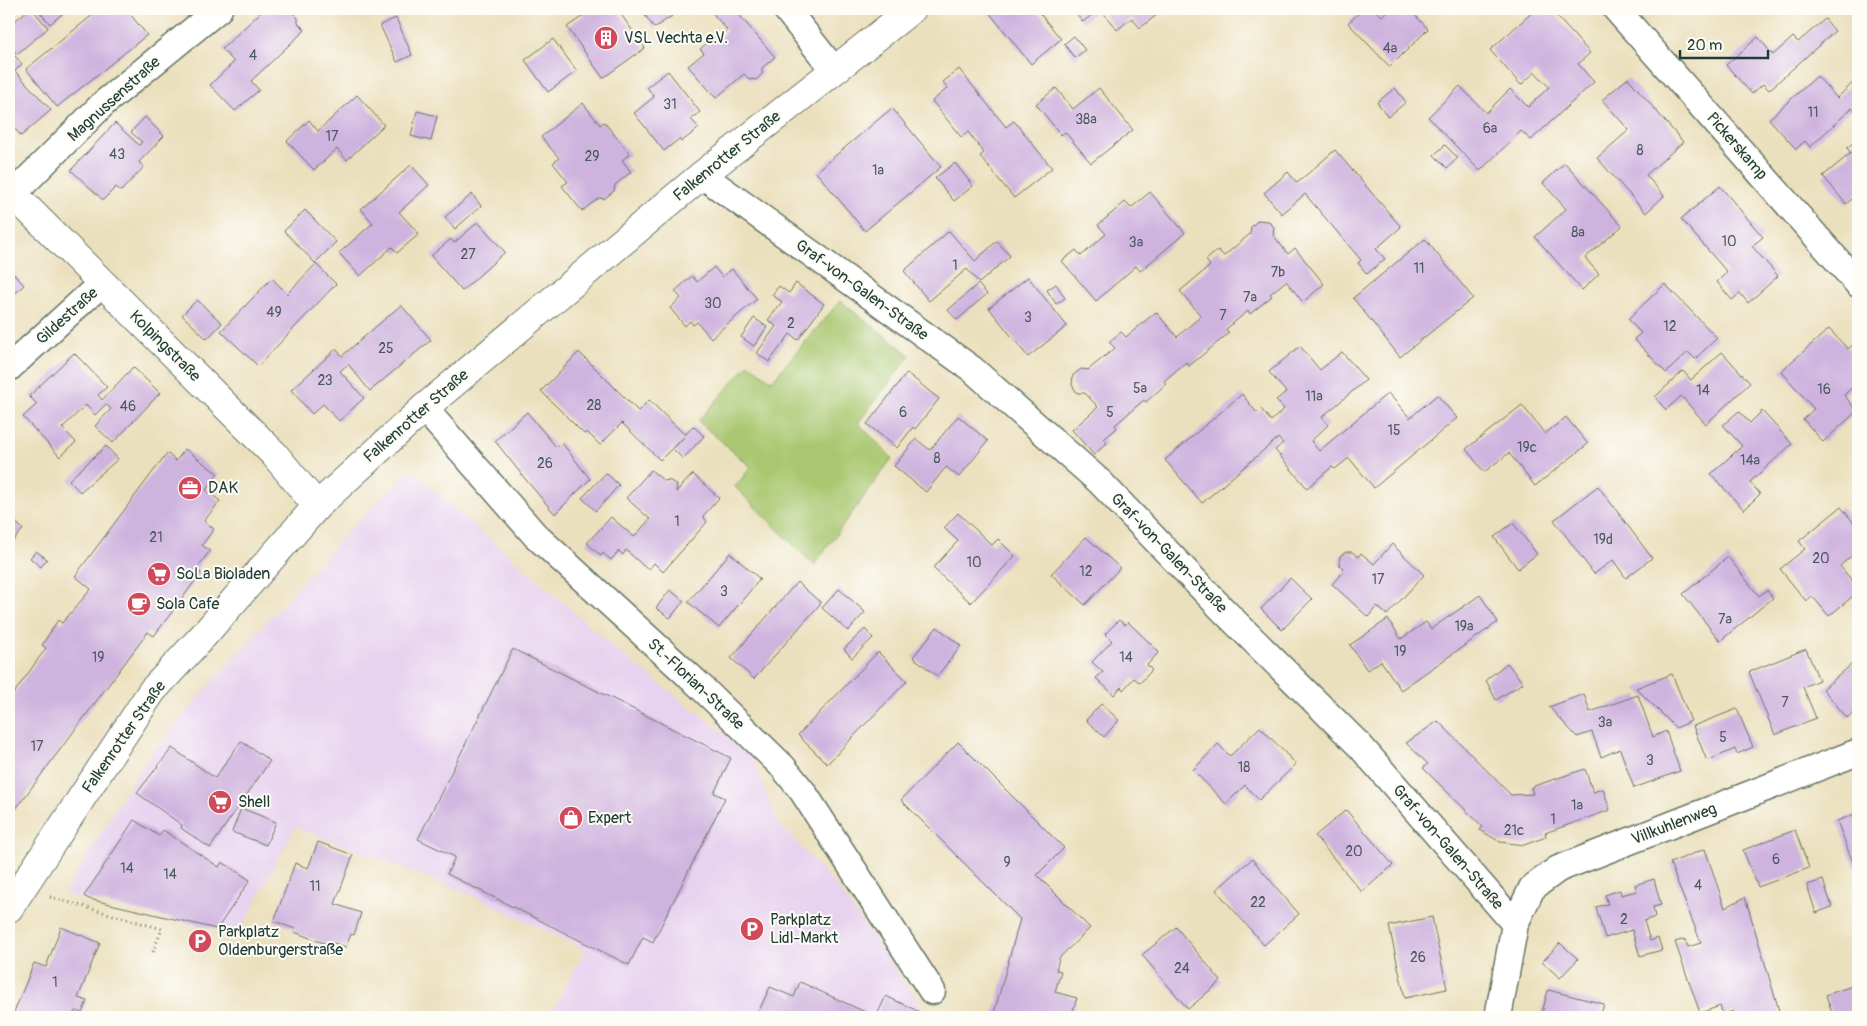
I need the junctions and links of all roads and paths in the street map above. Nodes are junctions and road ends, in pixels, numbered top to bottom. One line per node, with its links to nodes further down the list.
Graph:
1 (219, 9): 7 (street, Magnussenstraße)
2 (786, 9): 5 (street)
3 (912, 9): 5 (street, Falkenrotter Straße)
4 (1616, 9): 9 (street, Pickerskamp)
5 (834, 70): 6 (street, Falkenrotter Straße)
6 (702, 175): 11 (street, Falkenrotter Straße); 15 (street, Graf-von-Galen-Straße)
7 (11, 192): 8 (street, Kolpingstraße)
8 (102, 283): 10 (street, Gildestraße); 12 (street, Kolpingstraße)
9 (1858, 284)
10 (9, 368)
11 (424, 408): 12 (street, Falkenrotter Straße); 17 (street, St.-Florian-Straße)
12 (317, 506): 14 (street, Falkenrotter Straße)
13 (1858, 752): 15 (street, Villkuhlenweg)
14 (15, 899): 16 (path)
15 (1515, 924): 18 (street, Graf-von-Galen-Straße)
16 (153, 952)
17 (932, 991)
18 (1498, 1017)

